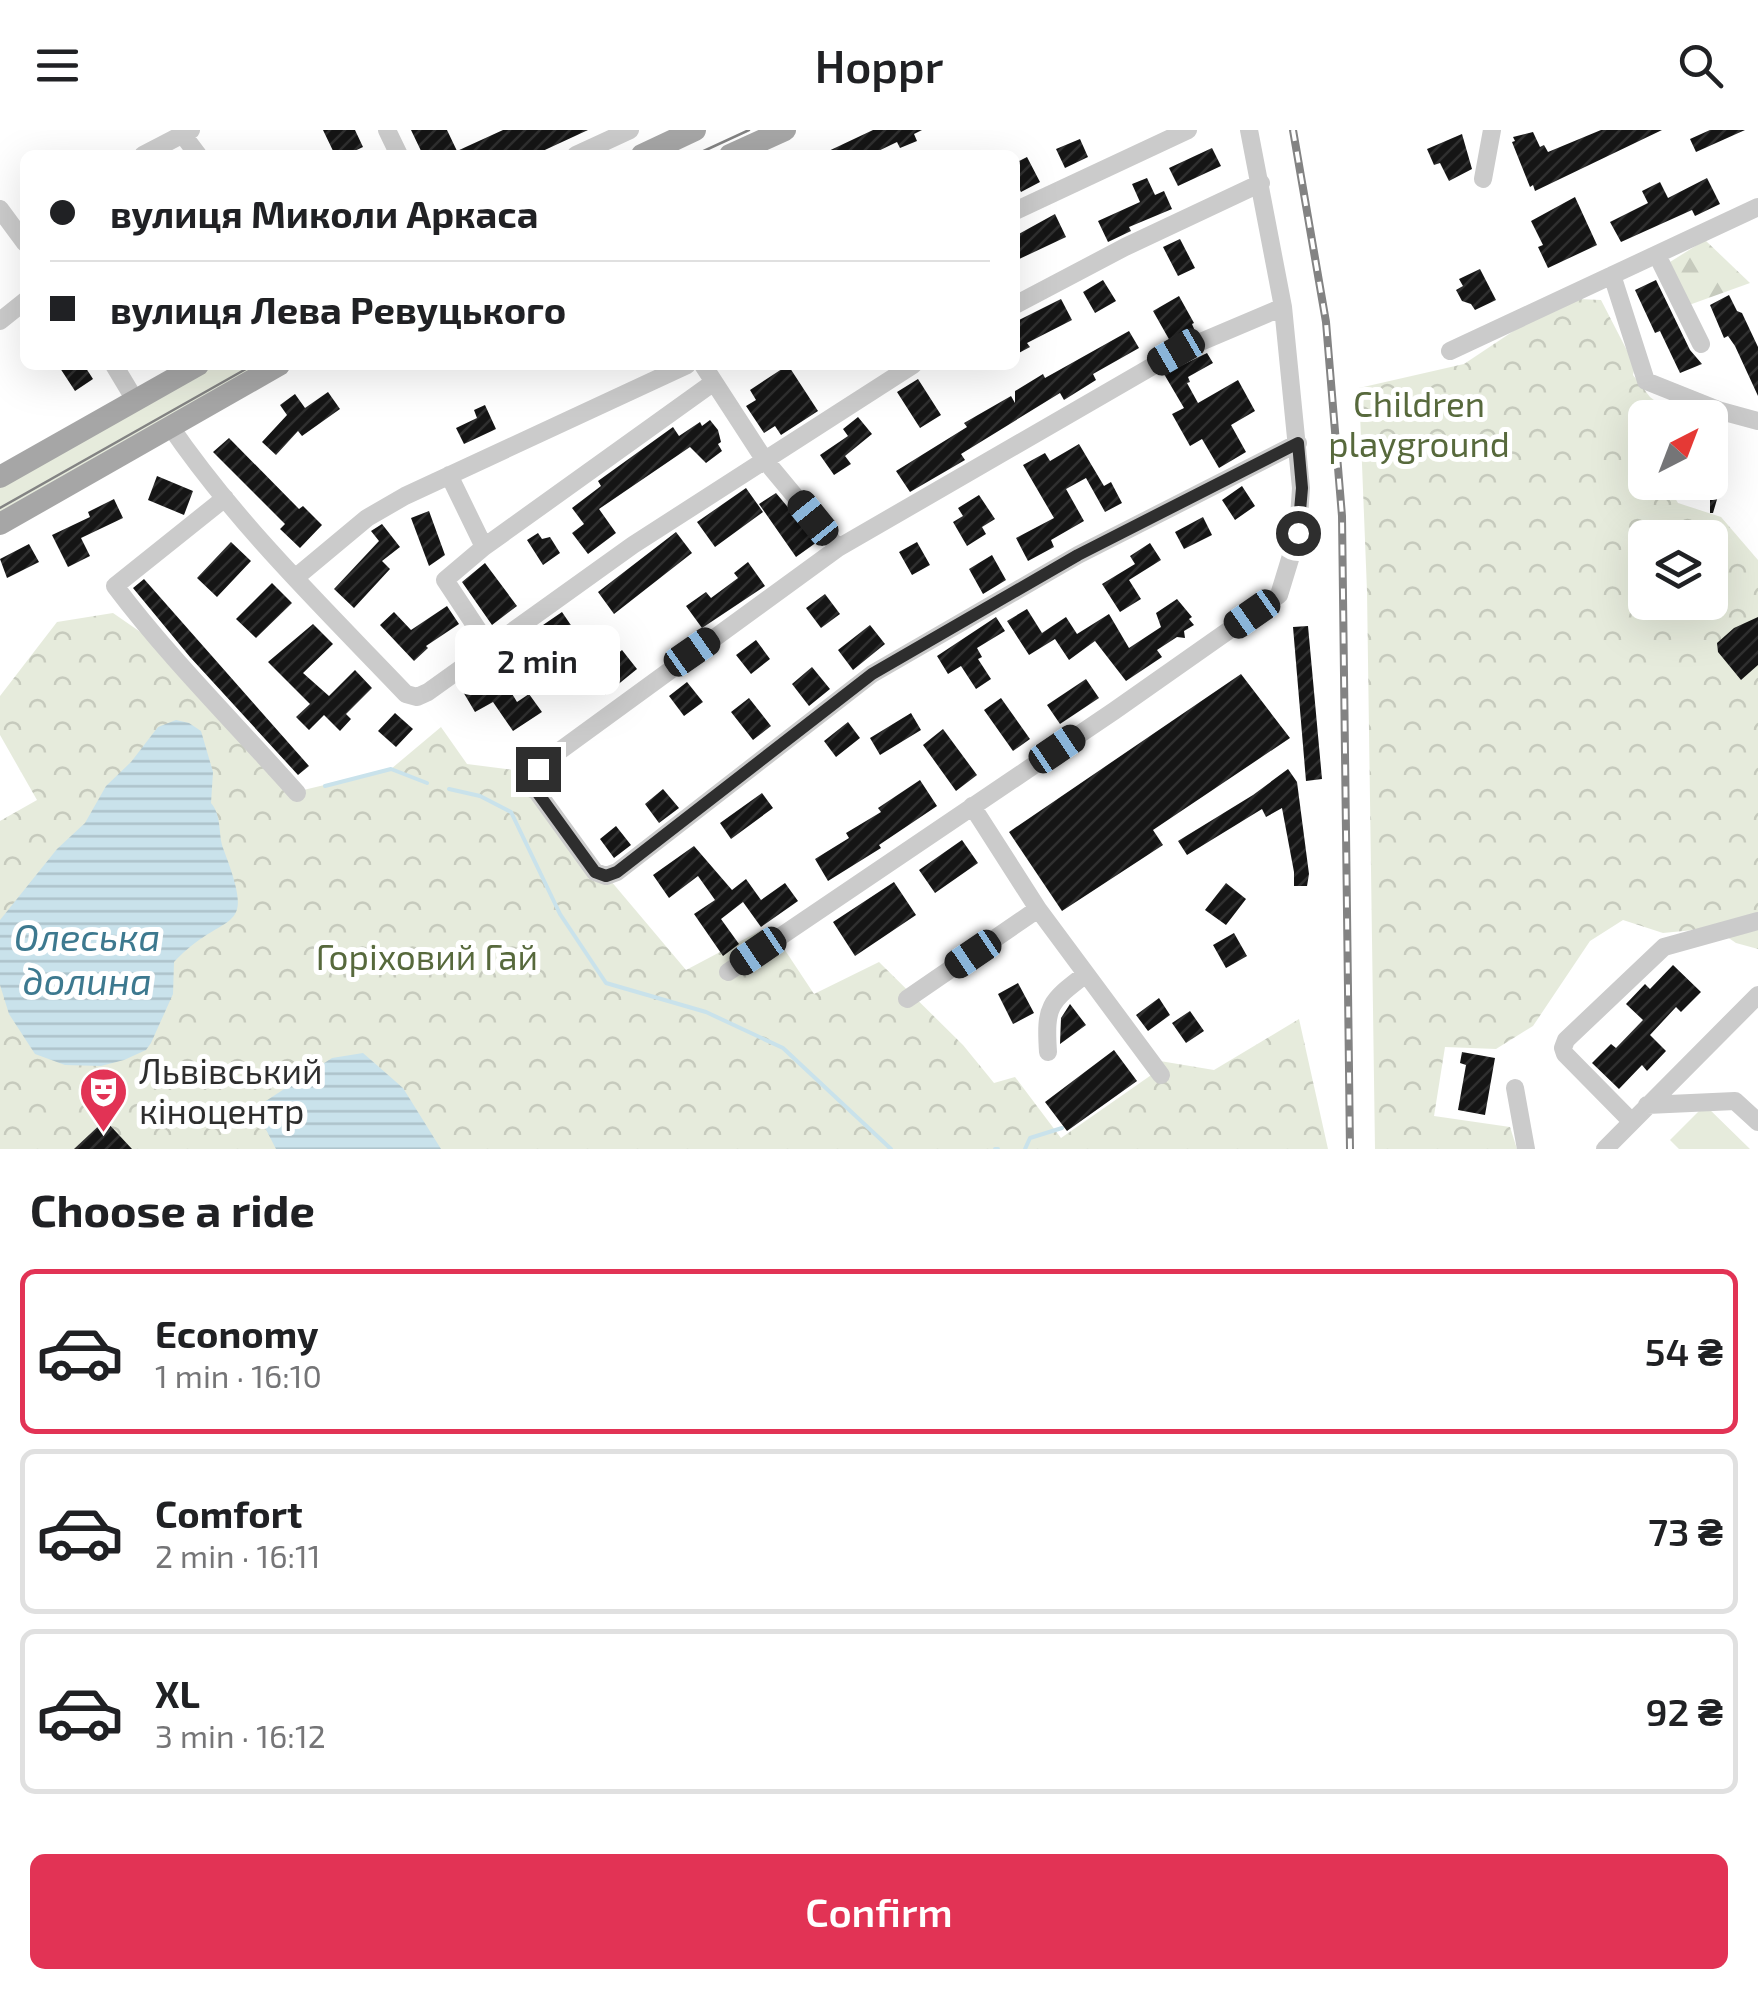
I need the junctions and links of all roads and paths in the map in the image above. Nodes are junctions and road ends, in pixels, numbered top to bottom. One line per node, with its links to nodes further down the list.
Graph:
1 (630, 130): 8 (street)
2 (695, 130): 10 (main road)
3 (785, 130): 11 (main road)
4 (1188, 130): 16 (street)
5 (1249, 130): 13 (street)
6 (1492, 130): 12 (street)
7 (187, 133): 9 (street)
8 (612, 141)
9 (153, 150)
10 (653, 150)
11 (741, 150)
12 (1484, 179)
13 (1261, 183): 20 (street); 22 (street)
14 (1758, 207): 18 (street)
15 (0, 209): 17 (street)
16 (1020, 209)
17 (20, 229)
18 (1657, 255): 19 (street); 24 (street)
19 (1612, 275): 25 (street); 34 (street)
20 (1020, 302)
21 (20, 306): 23 (street)
22 (1283, 307): 36 (street); 43 (street)
23 (0, 321)
24 (1701, 344)
25 (1450, 351)
26 (117, 370): 33 (street)
27 (189, 370): 33 (main road)
28 (270, 370): 35 (main road)
29 (676, 370): 38 (street)
30 (706, 370): 32 (street)
31 (905, 370): 37 (street)
32 (714, 382): 37 (street); 42 (street)
33 (135, 400): 39 (main road)
34 (1758, 421)
35 (170, 426): 40 (street); 41 (main road)
36 (1298, 443): 43 (street); 47 (street)
37 (764, 459): 43 (street); 45 (street)
38 (449, 476): 42 (street); 44 (street)
39 (0, 477)
40 (225, 498): 44 (street); 46 (street)
41 (0, 524)
42 (484, 547): 45 (street)
43 (838, 548)
44 (296, 578): 45 (street)
45 (490, 648)
46 (296, 792)
47 (972, 806): 48 (street); 50 (street)
48 (1038, 908): 51 (street); 53 (street)
49 (1758, 921): 58 (street)
50 (728, 972)
51 (1086, 974): 54 (street); 55 (street)
52 (1758, 995): 57 (street)
53 (907, 999)
54 (1048, 1052)
55 (1161, 1075)
56 (1514, 1088): 60 (street)
57 (1647, 1105): 58 (street); 59 (street)
58 (1630, 1121): 61 (street)
59 (1758, 1122)
60 (1526, 1149)
61 (1605, 1149)

